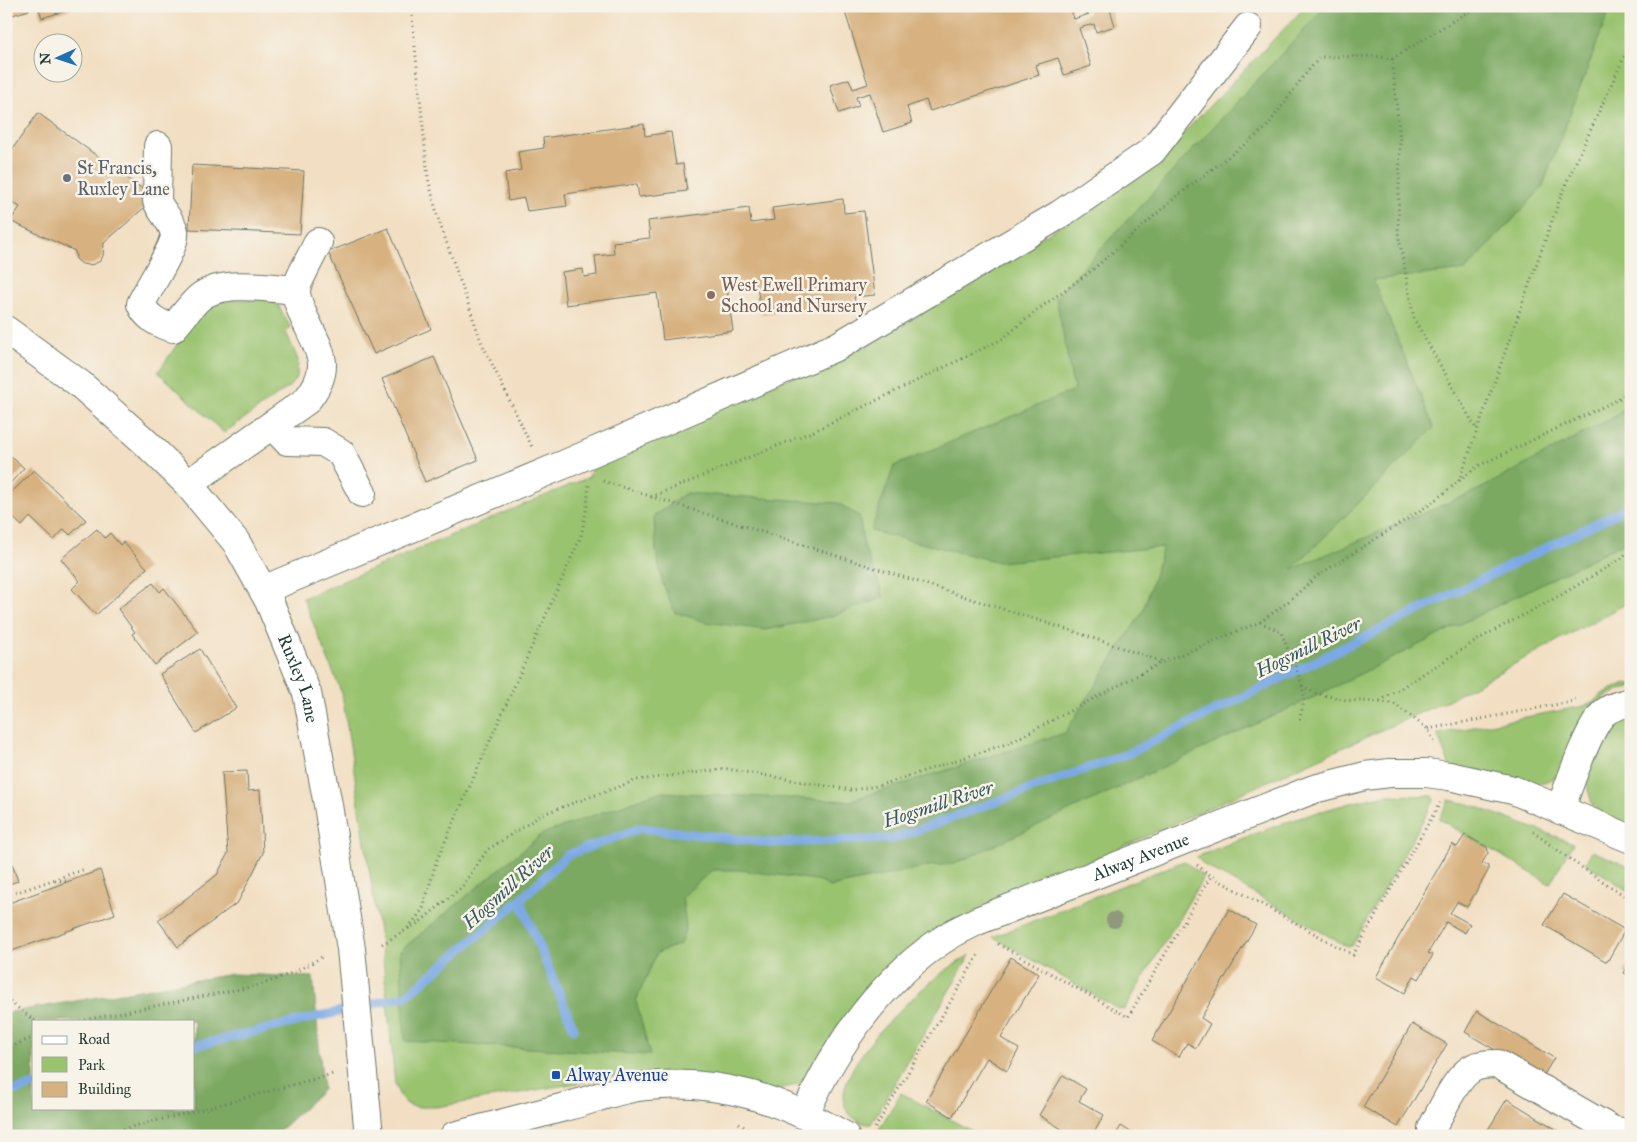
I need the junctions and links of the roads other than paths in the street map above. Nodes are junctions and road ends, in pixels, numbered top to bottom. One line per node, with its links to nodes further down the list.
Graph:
1 (1248, 27): 9 (street)
2 (158, 146): 4 (street)
3 (318, 242): 4 (street)
4 (296, 290): 6 (street)
5 (6, 330): 7 (street, Ruxley Lane)
6 (272, 425): 7 (street); 8 (street)
7 (188, 484): 9 (street, Ruxley Lane)
8 (362, 493)
9 (263, 590): 16 (street, Ruxley Lane)
10 (1631, 702): 11 (street)
11 (1560, 810): 12 (street, Alway Avenue); 13 (street, Alway Avenue)
12 (1631, 839)
13 (805, 1114): 17 (street); 18 (street)
14 (1432, 1128): 15 (street)
15 (1631, 1132)
16 (369, 1136)
17 (454, 1136)
18 (845, 1136)

